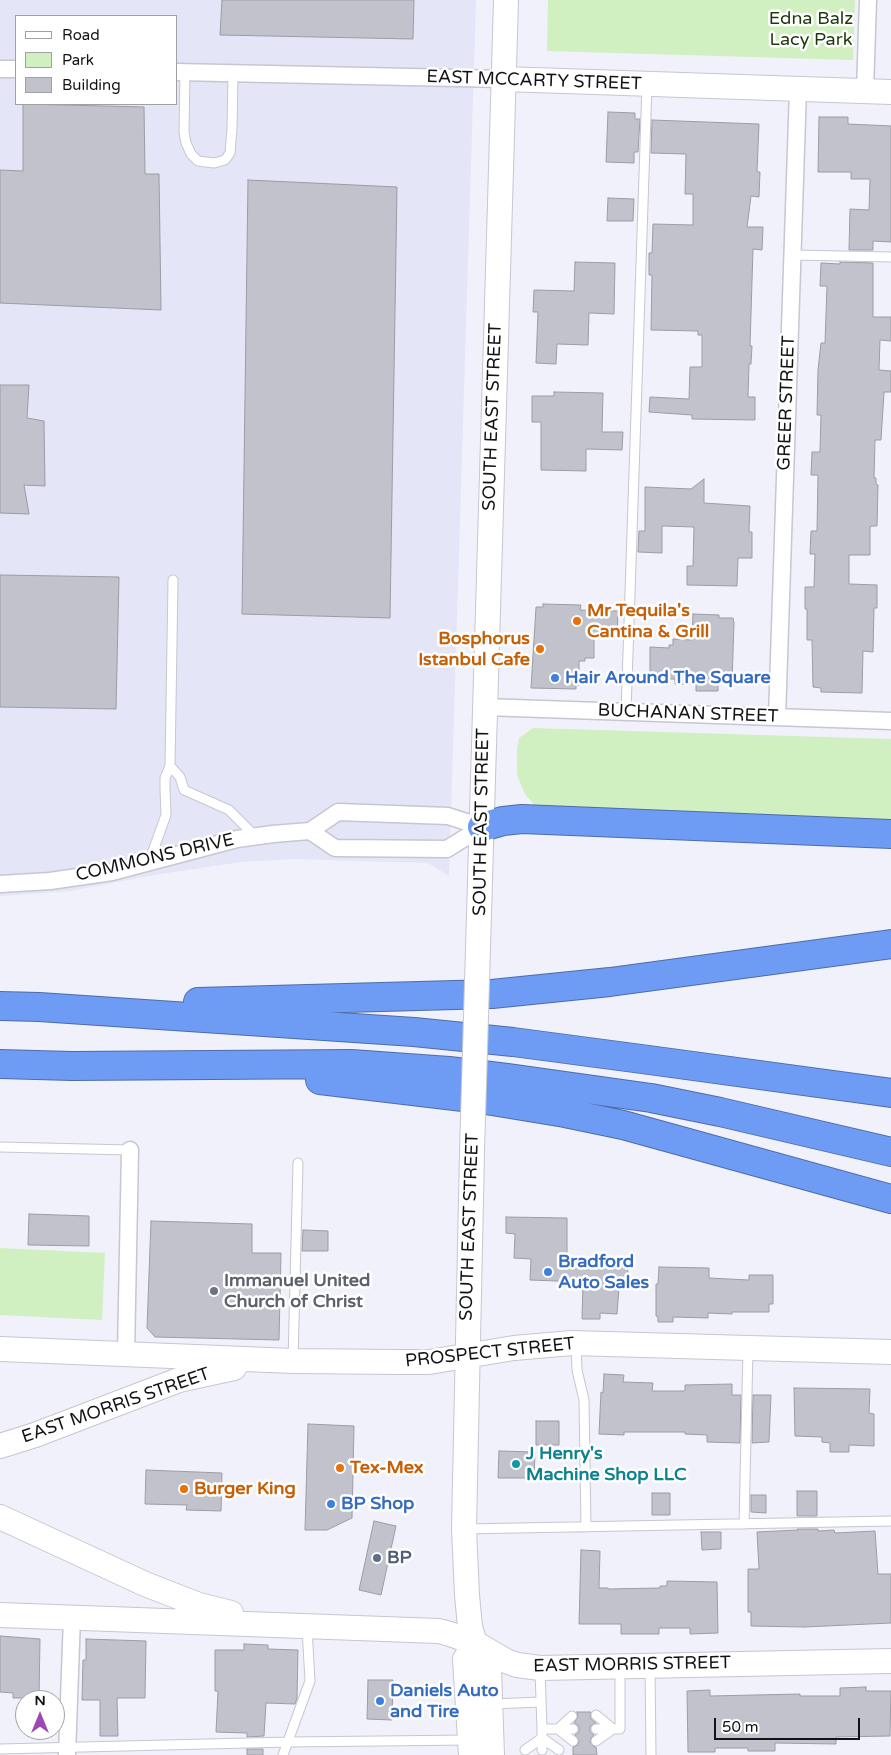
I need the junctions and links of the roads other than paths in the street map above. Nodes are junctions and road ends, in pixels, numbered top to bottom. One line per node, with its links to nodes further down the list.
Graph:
1 (506, 0): 7 (main road, SOUTH EAST STREET)
2 (868, 0): 10 (street)
3 (0, 69): 4 (street)
4 (15, 70)
5 (181, 72): 6 (street, EAST MCCARTY STREET); 6 (lane)
6 (234, 73): 7 (street, EAST MCCARTY STREET)
7 (504, 79): 8 (main road, EAST MCCARTY STREET); 15 (main road, SOUTH EAST STREET)
8 (647, 84): 9 (main road, EAST MCCARTY STREET); 16 (lane)
9 (798, 89): 10 (main road, EAST MCCARTY STREET); 12 (street, GREER STREET)
10 (865, 91): 11 (main road, EAST MCCARTY STREET)
11 (891, 92)
12 (792, 255): 13 (lane); 17 (street, GREER STREET)
13 (891, 257)
14 (173, 580): 19 (lane)
15 (484, 707): 16 (street, BUCHANAN STREET); 20 (main road, SOUTH EAST STREET)
16 (626, 712): 17 (street, BUCHANAN STREET)
17 (777, 717): 18 (street, BUCHANAN STREET)
18 (891, 721)
19 (170, 766): 23 (lane); 24 (lane)
20 (482, 827): 21 (street); 21 (street); 22 (highway); 42 (main road, SOUTH EAST STREET, bridge)
21 (310, 831): 23 (street, COMMONS DRIVE)
22 (891, 834)
23 (255, 836): 24 (street, COMMONS DRIVE)
24 (149, 862): 25 (street, COMMONS DRIVE)
25 (0, 884)
26 (891, 944): 28 (highway)
27 (0, 1006): 28 (highway)
28 (39, 1007): 31 (highway)
29 (0, 1064): 30 (highway)
30 (205, 1066): 34 (highway); 36 (highway)
31 (891, 1093)
32 (0, 1147): 33 (lane)
33 (130, 1150): 41 (street)
34 (891, 1152)
35 (298, 1164): 43 (lane)
36 (891, 1199)
37 (576, 1343): 38 (main road, PROSPECT STREET); 42 (main road, PROSPECT STREET); 48 (lane)
38 (748, 1348): 40 (main road, PROSPECT STREET); 47 (lane)
39 (0, 1349): 41 (main road, PROSPECT STREET)
40 (891, 1352)
41 (126, 1354): 43 (main road, PROSPECT STREET)
42 (466, 1356): 43 (main road, PROSPECT STREET); 49 (main road, SOUTH EAST STREET)
43 (293, 1361): 44 (main road, EAST MORRIS STREET)
44 (0, 1446)
45 (0, 1517): 52 (main road, EAST MORRIS STREET)
46 (891, 1521): 47 (lane)
47 (744, 1524): 48 (lane)
48 (586, 1527): 49 (lane)
49 (464, 1529): 53 (main road, SOUTH EAST STREET)
50 (0, 1614): 51 (main road, EAST MORRIS STREET)
51 (72, 1617): 52 (main road, EAST MORRIS STREET); 75 (street)
52 (299, 1625): 53 (main road, EAST MORRIS STREET); 69 (lane)
53 (475, 1643): 57 (main road, EAST MORRIS STREET); 59 (main road, SOUTH EAST STREET); 70 (main road)
54 (891, 1661): 56 (main road, EAST MORRIS STREET)
55 (620, 1666): 56 (main road, EAST MORRIS STREET); 57 (main road, EAST MORRIS STREET); 65 (lane)
56 (650, 1666): 77 (lane)
57 (540, 1668): 58 (lane)
58 (541, 1702): 59 (lane); 66 (lane)
59 (490, 1704): 70 (main road, SOUTH EAST STREET)
60 (596, 1715): 65 (lane)
61 (572, 1716): 62 (lane)
62 (558, 1729): 63 (lane); 66 (lane); 67 (lane)
63 (572, 1729)
64 (596, 1729): 65 (lane)
65 (613, 1729): 68 (lane)
66 (542, 1734): 72 (lane); 73 (lane); 74 (lane)
67 (573, 1741)
68 (596, 1741)
69 (289, 1742): 70 (lane); 75 (lane); 76 (lane)
70 (481, 1745)
71 (0, 1749): 75 (lane)
72 (524, 1750)
73 (542, 1750)
74 (560, 1750)
75 (67, 1751)
76 (284, 1755)
77 (651, 1755)

